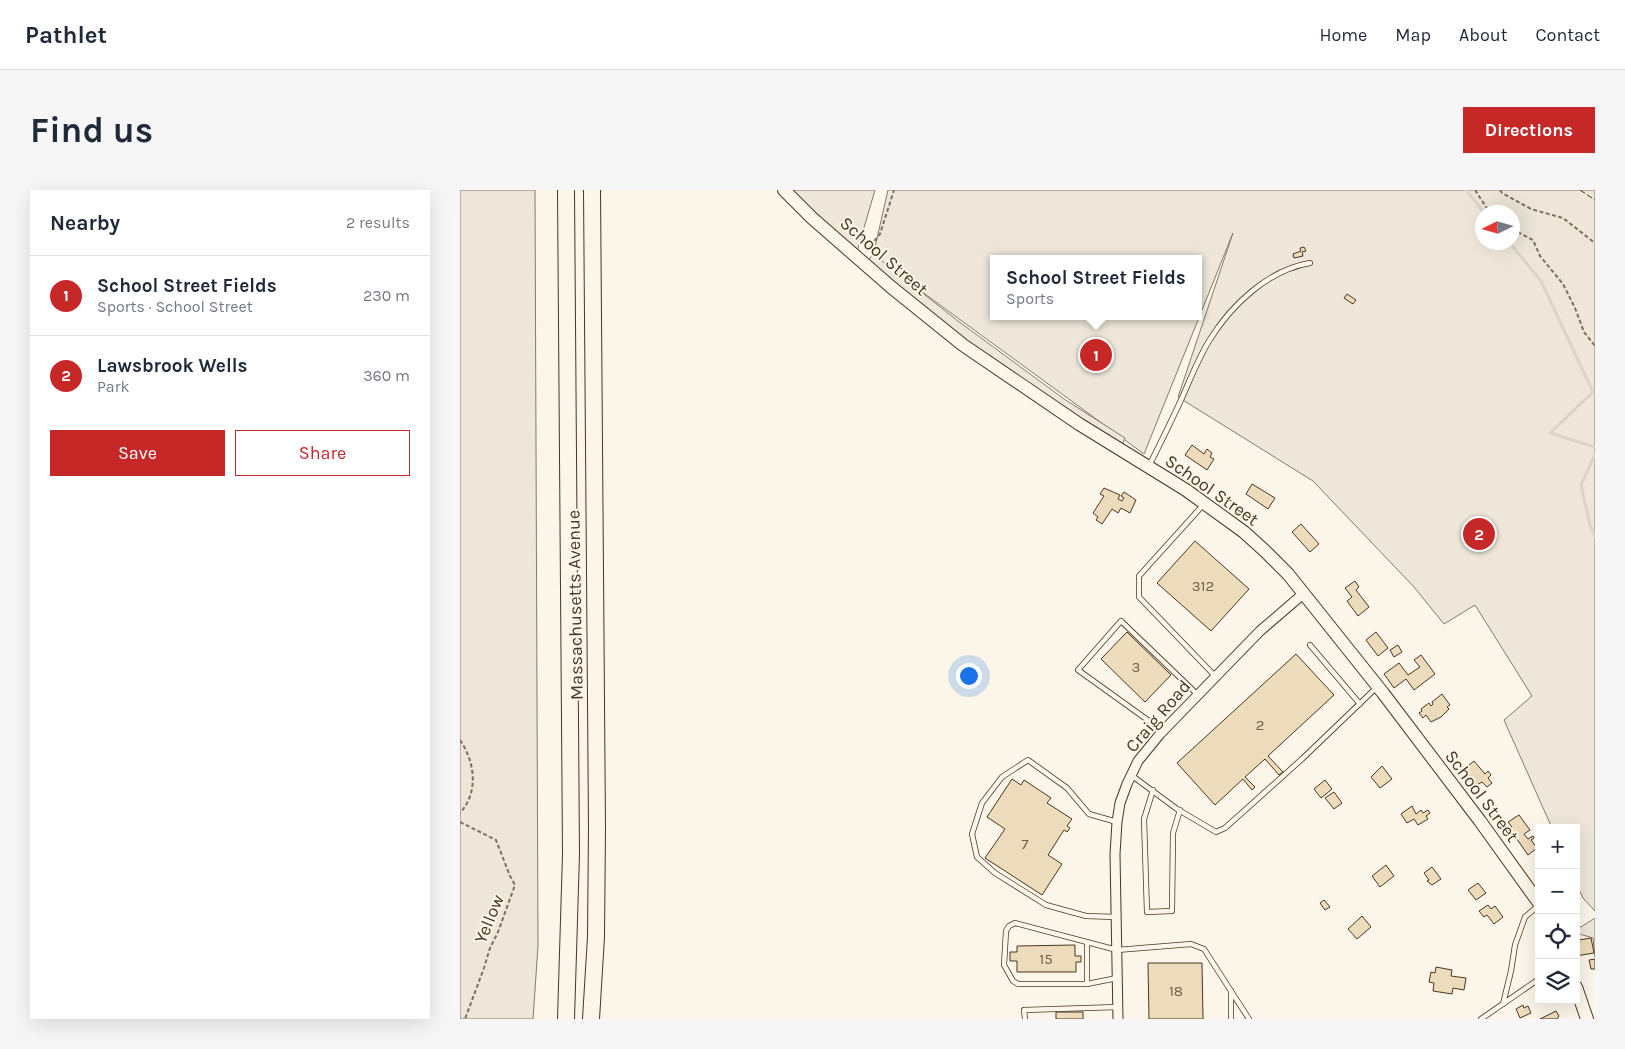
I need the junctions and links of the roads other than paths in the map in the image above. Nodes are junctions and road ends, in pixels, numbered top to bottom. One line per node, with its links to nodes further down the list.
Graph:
1 (566, 190): 30 (highway, Massachusetts Avenue)
2 (592, 190): 31 (highway, Massachusetts Avenue)
3 (784, 190): 5 (street, School Street)
4 (1310, 263): 5 (lane)
5 (1148, 467): 6 (street, School Street)
6 (1205, 502): 7 (street, School Street); 9 (lane)
7 (1303, 594): 9 (street, Craig Road); 10 (street, School Street)
8 (1310, 646): 12 (lane)
9 (1216, 677): 11 (street, Craig Road)
10 (1378, 687): 12 (lane); 18 (street, School Street)
11 (1198, 695): 13 (street, Craig Road); 13 (lane)
12 (1360, 704): 16 (lane)
13 (1163, 731): 14 (street, Craig Road)
14 (1132, 775): 15 (lane); 17 (street, Craig Road)
15 (1152, 790): 16 (lane); 16 (lane)
16 (1180, 810)
17 (1116, 822): 20 (street, Craig Road); 20 (lane)
18 (1535, 898)
19 (1535, 908): 28 (lane)
20 (1116, 917): 22 (street, Craig Road)
21 (1087, 942): 22 (lane); 25 (lane); 25 (lane)
22 (1117, 950): 23 (street, Craig Road); 26 (lane)
23 (1117, 978): 25 (lane); 29 (street, Craig Road)
24 (1535, 982): 28 (lane)
25 (1087, 984)
26 (1231, 990): 34 (lane); 35 (lane)
27 (1580, 999): 37 (street)
28 (1503, 1004): 36 (lane)
29 (1118, 1007): 32 (lane); 33 (street, Craig Road)
30 (566, 1019)
31 (591, 1019)
32 (1025, 1019)
33 (1118, 1019)
34 (1231, 1019)
35 (1249, 1019)
36 (1481, 1019)
37 (1587, 1019)

